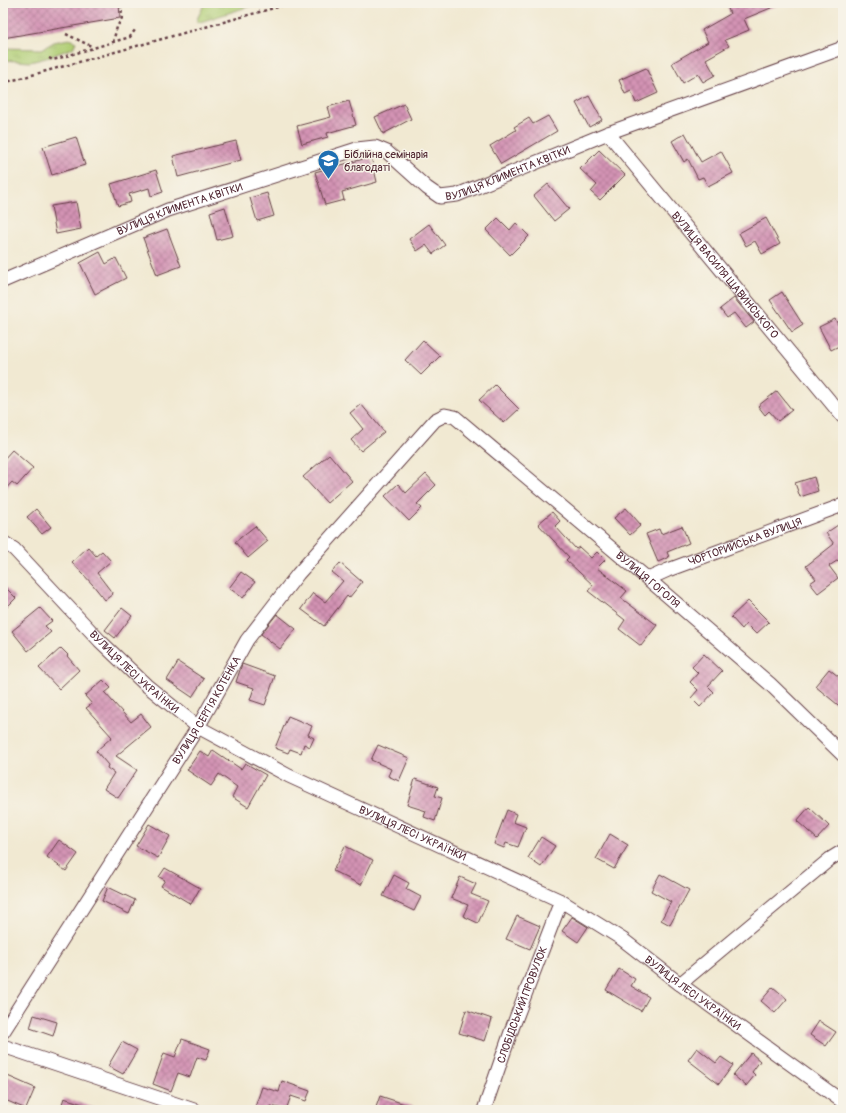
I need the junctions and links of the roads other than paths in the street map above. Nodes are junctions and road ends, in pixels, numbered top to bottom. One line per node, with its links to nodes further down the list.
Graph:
1 (843, 46): 2 (street, ВУЛИЦЯ КЛИМЕНТА КВІТКИ)
2 (608, 133): 3 (street, ВУЛИЦЯ КЛИМЕНТА КВІТКИ); 5 (street, ВУЛИЦЯ ВАСИЛЯ ЩАВИНСЬКОГО)
3 (3, 281)
4 (445, 415): 8 (street, ВУЛИЦЯ ГОГОЛЯ); 9 (street, ВУЛИЦЯ СЕРГІЯ КОТЕНКА)
5 (843, 417)
6 (843, 505): 8 (street, ЧОРТОРИЙСЬКА ВУЛИЦЯ)
7 (3, 542): 9 (street, ВУЛИЦЯ ЛЕСІ УКРАЇНКИ)
8 (648, 579): 10 (street, ВУЛИЦЯ ГОГОЛЯ)
9 (198, 727): 12 (street, ВУЛИЦЯ ЛЕСІ УКРАЇНКИ); 14 (street, ВУЛИЦЯ СЕРГІЯ КОТЕНКА)
10 (843, 755)
11 (843, 851): 13 (street)
12 (561, 900): 13 (street, ВУЛИЦЯ ЛЕСІ УКРАЇНКИ); 18 (street, СЛОБІДСЬКИЙ ПРОВУЛОК)
13 (680, 984): 16 (street, ВУЛИЦЯ ЛЕСІ УКРАЇНКИ)
14 (3, 1032)
15 (3, 1046): 17 (street)
16 (843, 1102)
17 (194, 1110)
18 (484, 1110)

